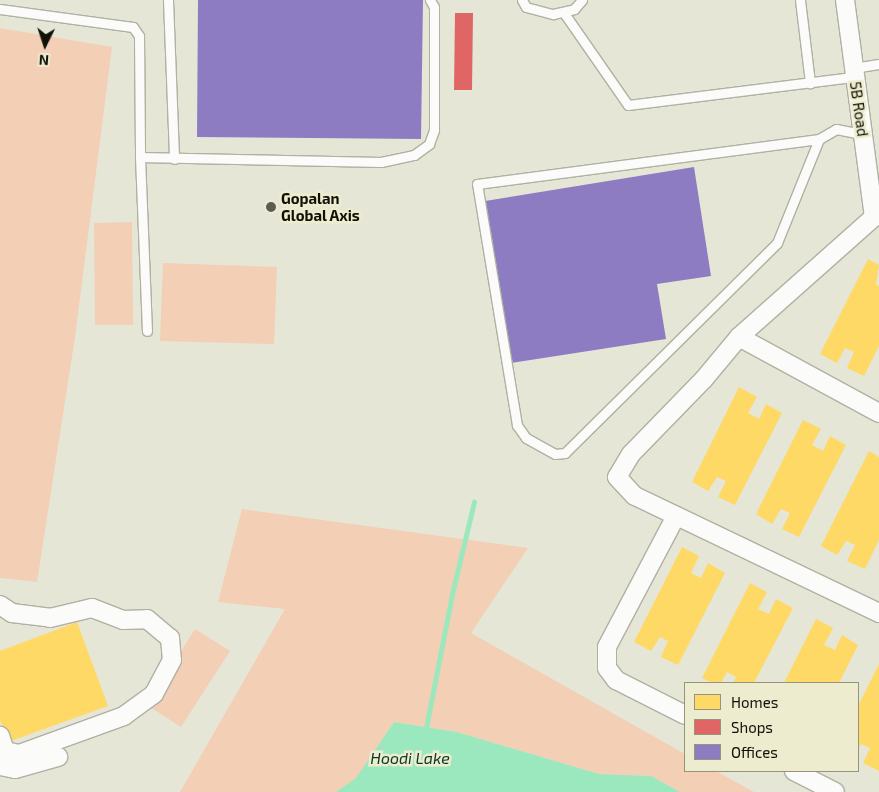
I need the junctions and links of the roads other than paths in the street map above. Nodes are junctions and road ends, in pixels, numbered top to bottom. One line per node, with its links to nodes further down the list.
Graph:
1 (168, 0): 15 (lane)
2 (430, 0): 15 (lane)
3 (522, 0): 8 (lane)
4 (582, 0): 8 (lane)
5 (800, 0): 11 (lane)
6 (845, 0): 10 (street, 5B Road)
7 (0, 9): 14 (lane)
8 (564, 13): 11 (lane)
9 (879, 64): 10 (lane)
10 (854, 72): 11 (lane); 12 (street, 5B Road)
11 (810, 83)
12 (862, 134): 13 (lane); 16 (street, 5B Road)
13 (819, 139): 13 (lane)
14 (140, 157): 15 (lane); 17 (lane)
15 (174, 158)
16 (877, 219): 18 (street)
17 (147, 331)
18 (739, 337): 19 (street); 20 (street)
19 (879, 413)
20 (676, 516): 22 (street); 23 (street)
21 (0, 605): 24 (street)
22 (879, 614)
23 (684, 714)
24 (0, 736)
25 (58, 757): 26 (street)
26 (0, 766)
27 (796, 772): 28 (street)
28 (835, 792)

